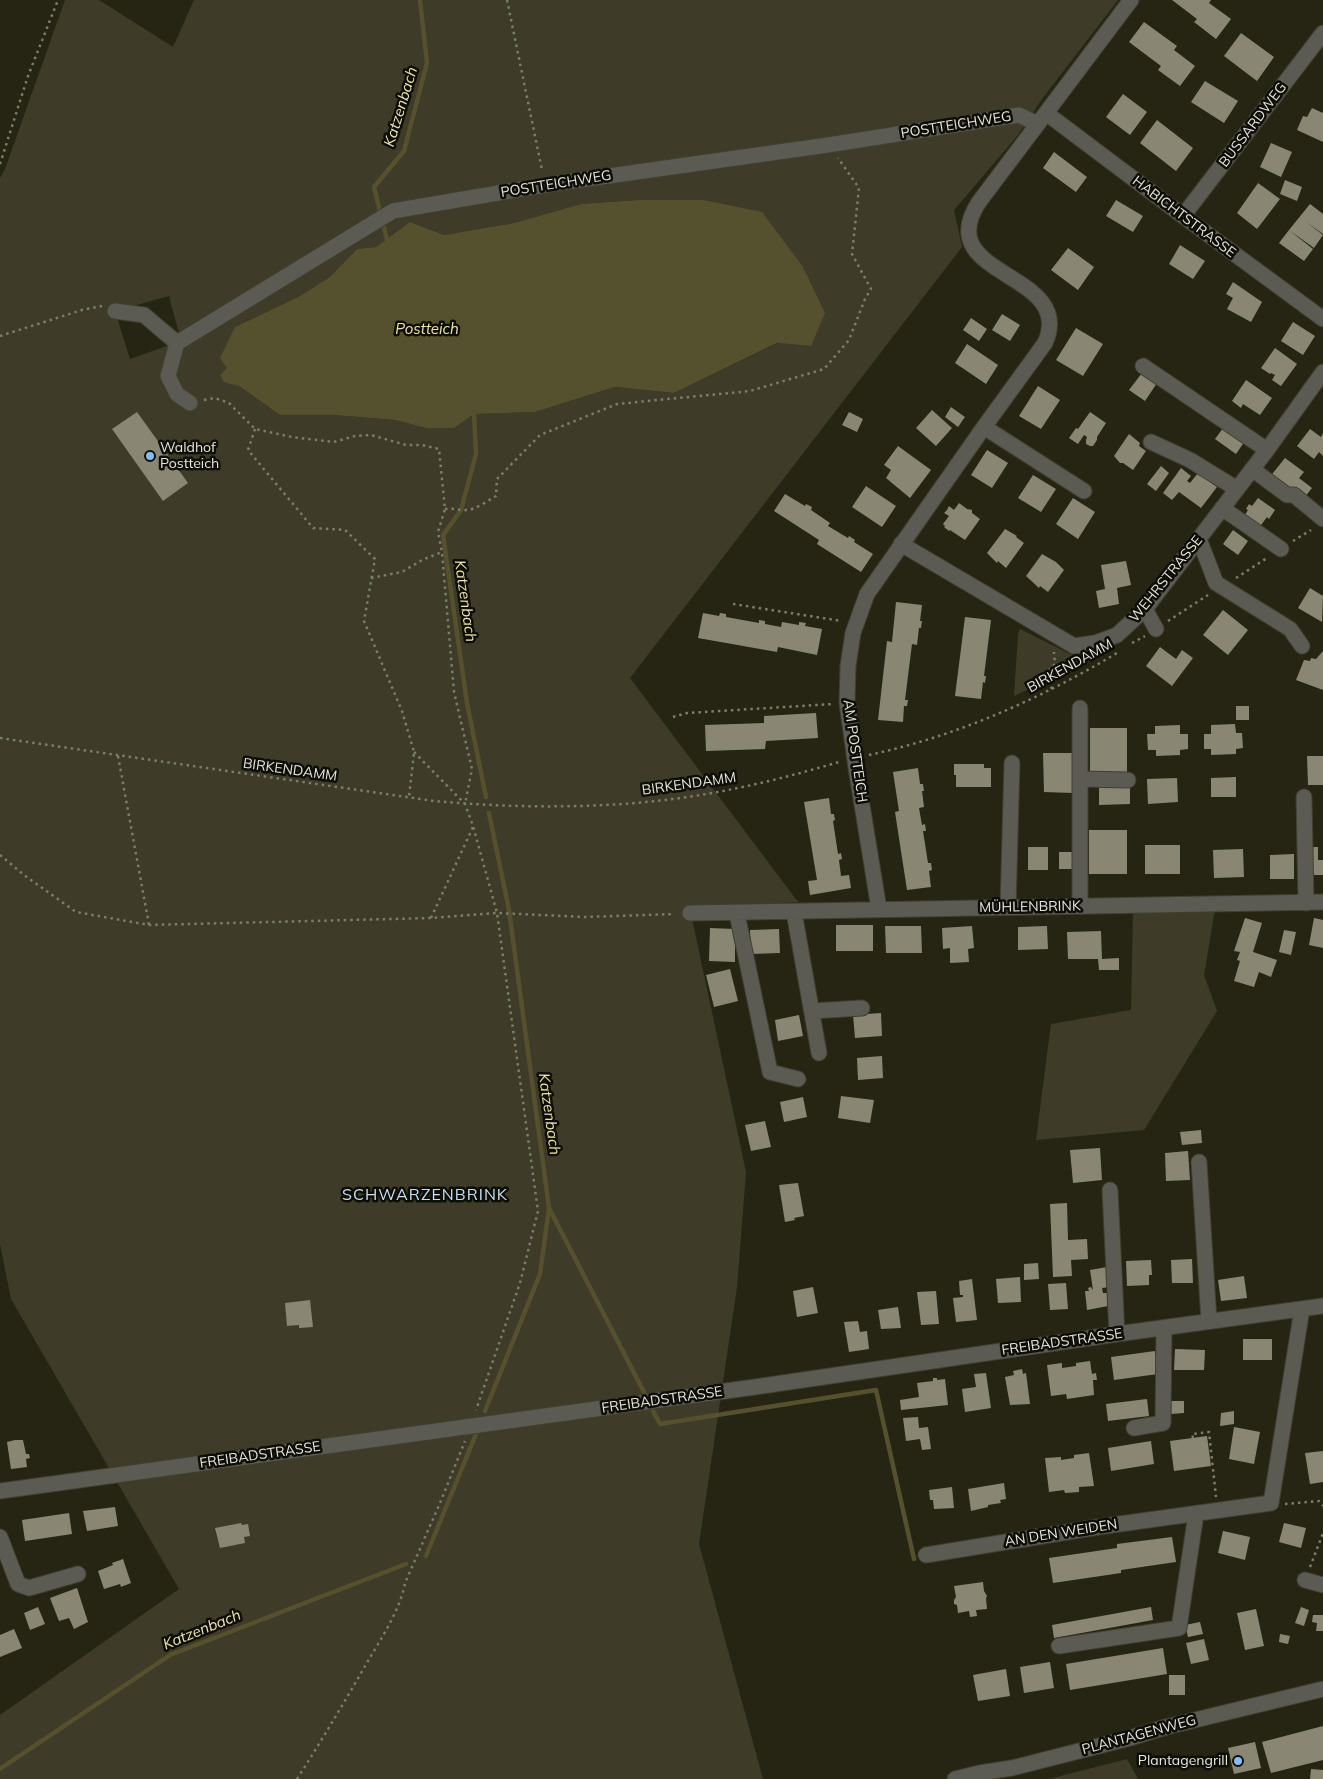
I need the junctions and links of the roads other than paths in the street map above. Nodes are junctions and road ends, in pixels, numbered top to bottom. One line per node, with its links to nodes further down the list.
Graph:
1 (1131, 0): 3 (street, POSTTEICHWEG)
2 (1323, 33): 4 (street, BUSSARDWEG)
3 (1042, 119): 4 (street, HABICHTSTRASSE); 7 (street, POSTTEICHWEG); 11 (street, POSTTEICHWEG)
4 (1183, 216): 6 (street, HABICHTSTRASSE)
5 (115, 311): 7 (street)
6 (1323, 319)
7 (177, 343): 10 (street)
8 (1143, 366): 13 (street)
9 (1323, 372): 13 (street, WEHRSTRASSE)
10 (190, 403)
11 (984, 427): 16 (street); 20 (street, POSTTEICHWEG)
12 (1151, 442): 15 (street)
13 (1266, 450): 14 (street, WEHRSTRASSE)
14 (1252, 469): 15 (street, WEHRSTRASSE); 18 (street)
15 (1237, 489): 17 (street, WEHRSTRASSE)
16 (1084, 490)
17 (1222, 508): 19 (street, WEHRSTRASSE); 21 (street)
18 (1319, 523)
19 (1199, 539): 22 (street, WEHRSTRASSE); 24 (street)
20 (901, 544): 22 (street, WEHRSTRASSE); 34 (street, AM POSTTEICH)
21 (1280, 549)
22 (1145, 609): 23 (street)
23 (1156, 629)
24 (1302, 646)
25 (1080, 708): 27 (street)
26 (1012, 762): 33 (street)
27 (1080, 779): 28 (street); 32 (street)
28 (1128, 780)
29 (1304, 797): 31 (street)
30 (1323, 902): 31 (street, MÜHLENBRINK)
31 (1306, 903): 32 (street, MÜHLENBRINK)
32 (1080, 906): 33 (street, MÜHLENBRINK)
33 (1008, 907): 34 (street, MÜHLENBRINK)
34 (880, 909): 35 (street, MÜHLENBRINK)
35 (794, 912): 37 (street, MÜHLENBRINK); 39 (street)
36 (690, 913): 37 (street, MÜHLENBRINK)
37 (737, 914): 41 (street)
38 (862, 1008): 39 (street)
39 (812, 1011): 40 (street)
40 (819, 1052)
41 (798, 1080)
42 (1200, 1162): 46 (street)
43 (1110, 1190): 48 (street)
44 (1323, 1306): 45 (street, FREIBADSTRASSE)
45 (1302, 1309): 46 (street, FREIBADSTRASSE); 51 (street, AN DEN WEIDEN)
46 (1209, 1321): 47 (street, FREIBADSTRASSE)
47 (1164, 1328): 48 (street, FREIBADSTRASSE); 49 (street)
48 (1117, 1334): 50 (street, FREIBADSTRASSE)
49 (1134, 1428)
50 (0, 1491)
51 (1196, 1514): 53 (street, AN DEN WEIDEN); 57 (street)
52 (0, 1537): 54 (street)
53 (926, 1554)
54 (78, 1574)
55 (1306, 1580): 56 (street)
56 (1323, 1585)
57 (1059, 1646)
58 (1323, 1689): 59 (street, PLANTAGENWEG)
59 (955, 1779)

